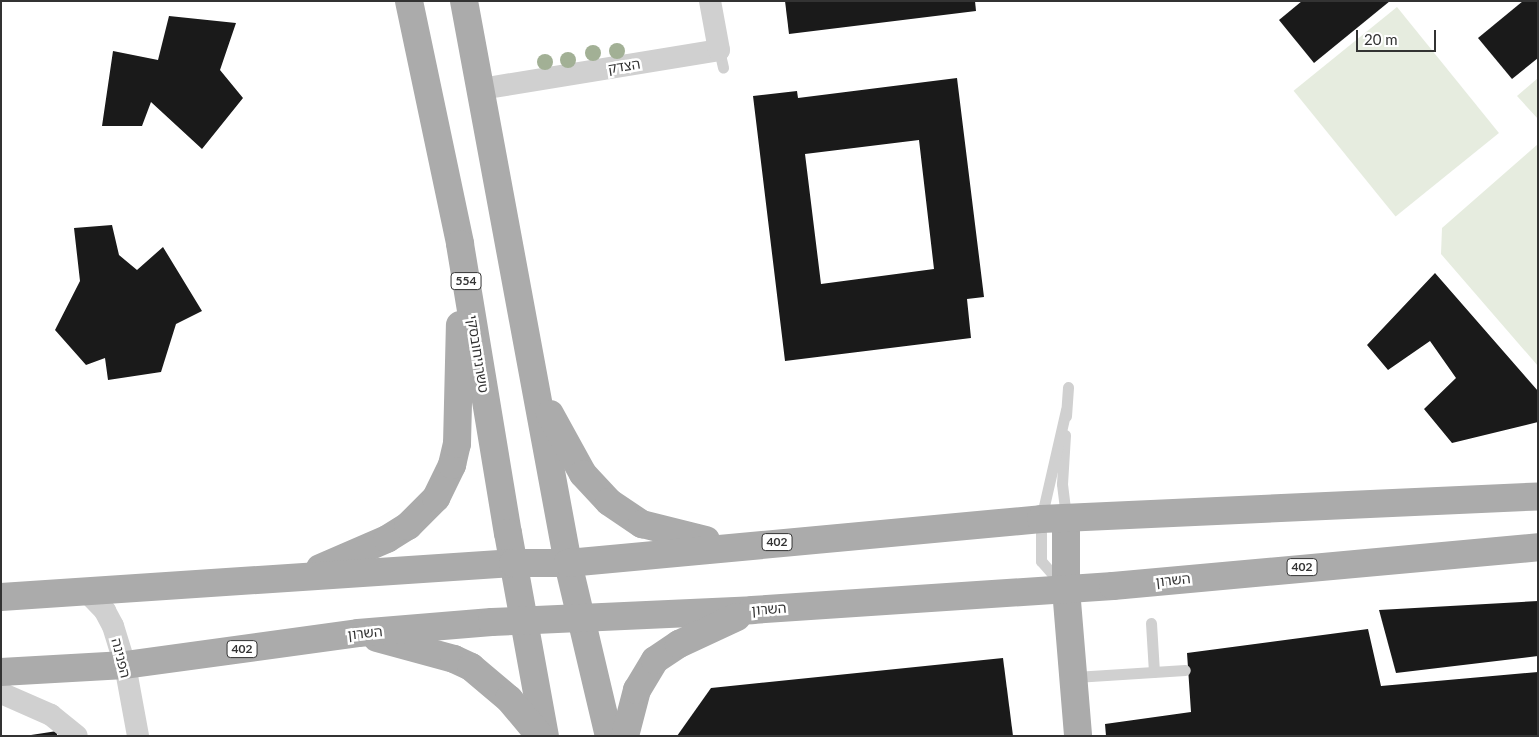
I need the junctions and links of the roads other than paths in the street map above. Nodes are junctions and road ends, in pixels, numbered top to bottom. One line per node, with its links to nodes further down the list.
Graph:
1 (409, 1): 5 (main road, טשרניחובסקי / 554)
2 (464, 1): 4 (main road)
3 (710, 1): 4 (street, הצדק)
4 (481, 89): 6 (main road)
5 (460, 244): 13 (main road, טשרניחובסקי / 554); 15 (main road)
6 (536, 383): 11 (main road); 14 (main road)
7 (1068, 387): 8 (lane)
8 (1066, 410): 10 (lane); 10 (lane)
9 (1538, 496): 10 (main road, 402)
10 (1053, 518): 11 (main road, 402); 16 (main road)
11 (747, 544): 14 (main road, 402)
12 (1538, 547): 16 (main road, השרון / 402)
13 (513, 563): 14 (main road, 402); 15 (main road, 402); 21 (main road, טשרניחובסקי / 554)
14 (568, 563): 20 (main road)
15 (298, 577): 17 (main road, 402)
16 (1066, 589): 19 (main road, השרון / 402); 28 (main road)
17 (85, 590): 18 (main road, 402); 24 (street, הפנינה)
18 (1, 596)
19 (752, 610): 20 (main road, השרון / 402); 35 (main road)
20 (579, 616): 21 (main road, השרון / 402); 34 (main road)
21 (524, 619): 23 (main road, השרון / 402); 33 (main road, טשרניחובסקי)
22 (1151, 623): 27 (lane)
23 (358, 633): 24 (main road, השרון / 402); 32 (main road)
24 (124, 665): 26 (main road, השרון / 402); 31 (street, הפנינה)
25 (1185, 670): 27 (lane)
26 (1, 672)
27 (1154, 672): 28 (lane)
28 (1075, 677): 36 (main road)
29 (1, 693): 30 (street)
30 (77, 736)
31 (138, 736)
32 (540, 736)
33 (545, 736)
34 (609, 736)
35 (625, 736)
36 (1078, 736)

